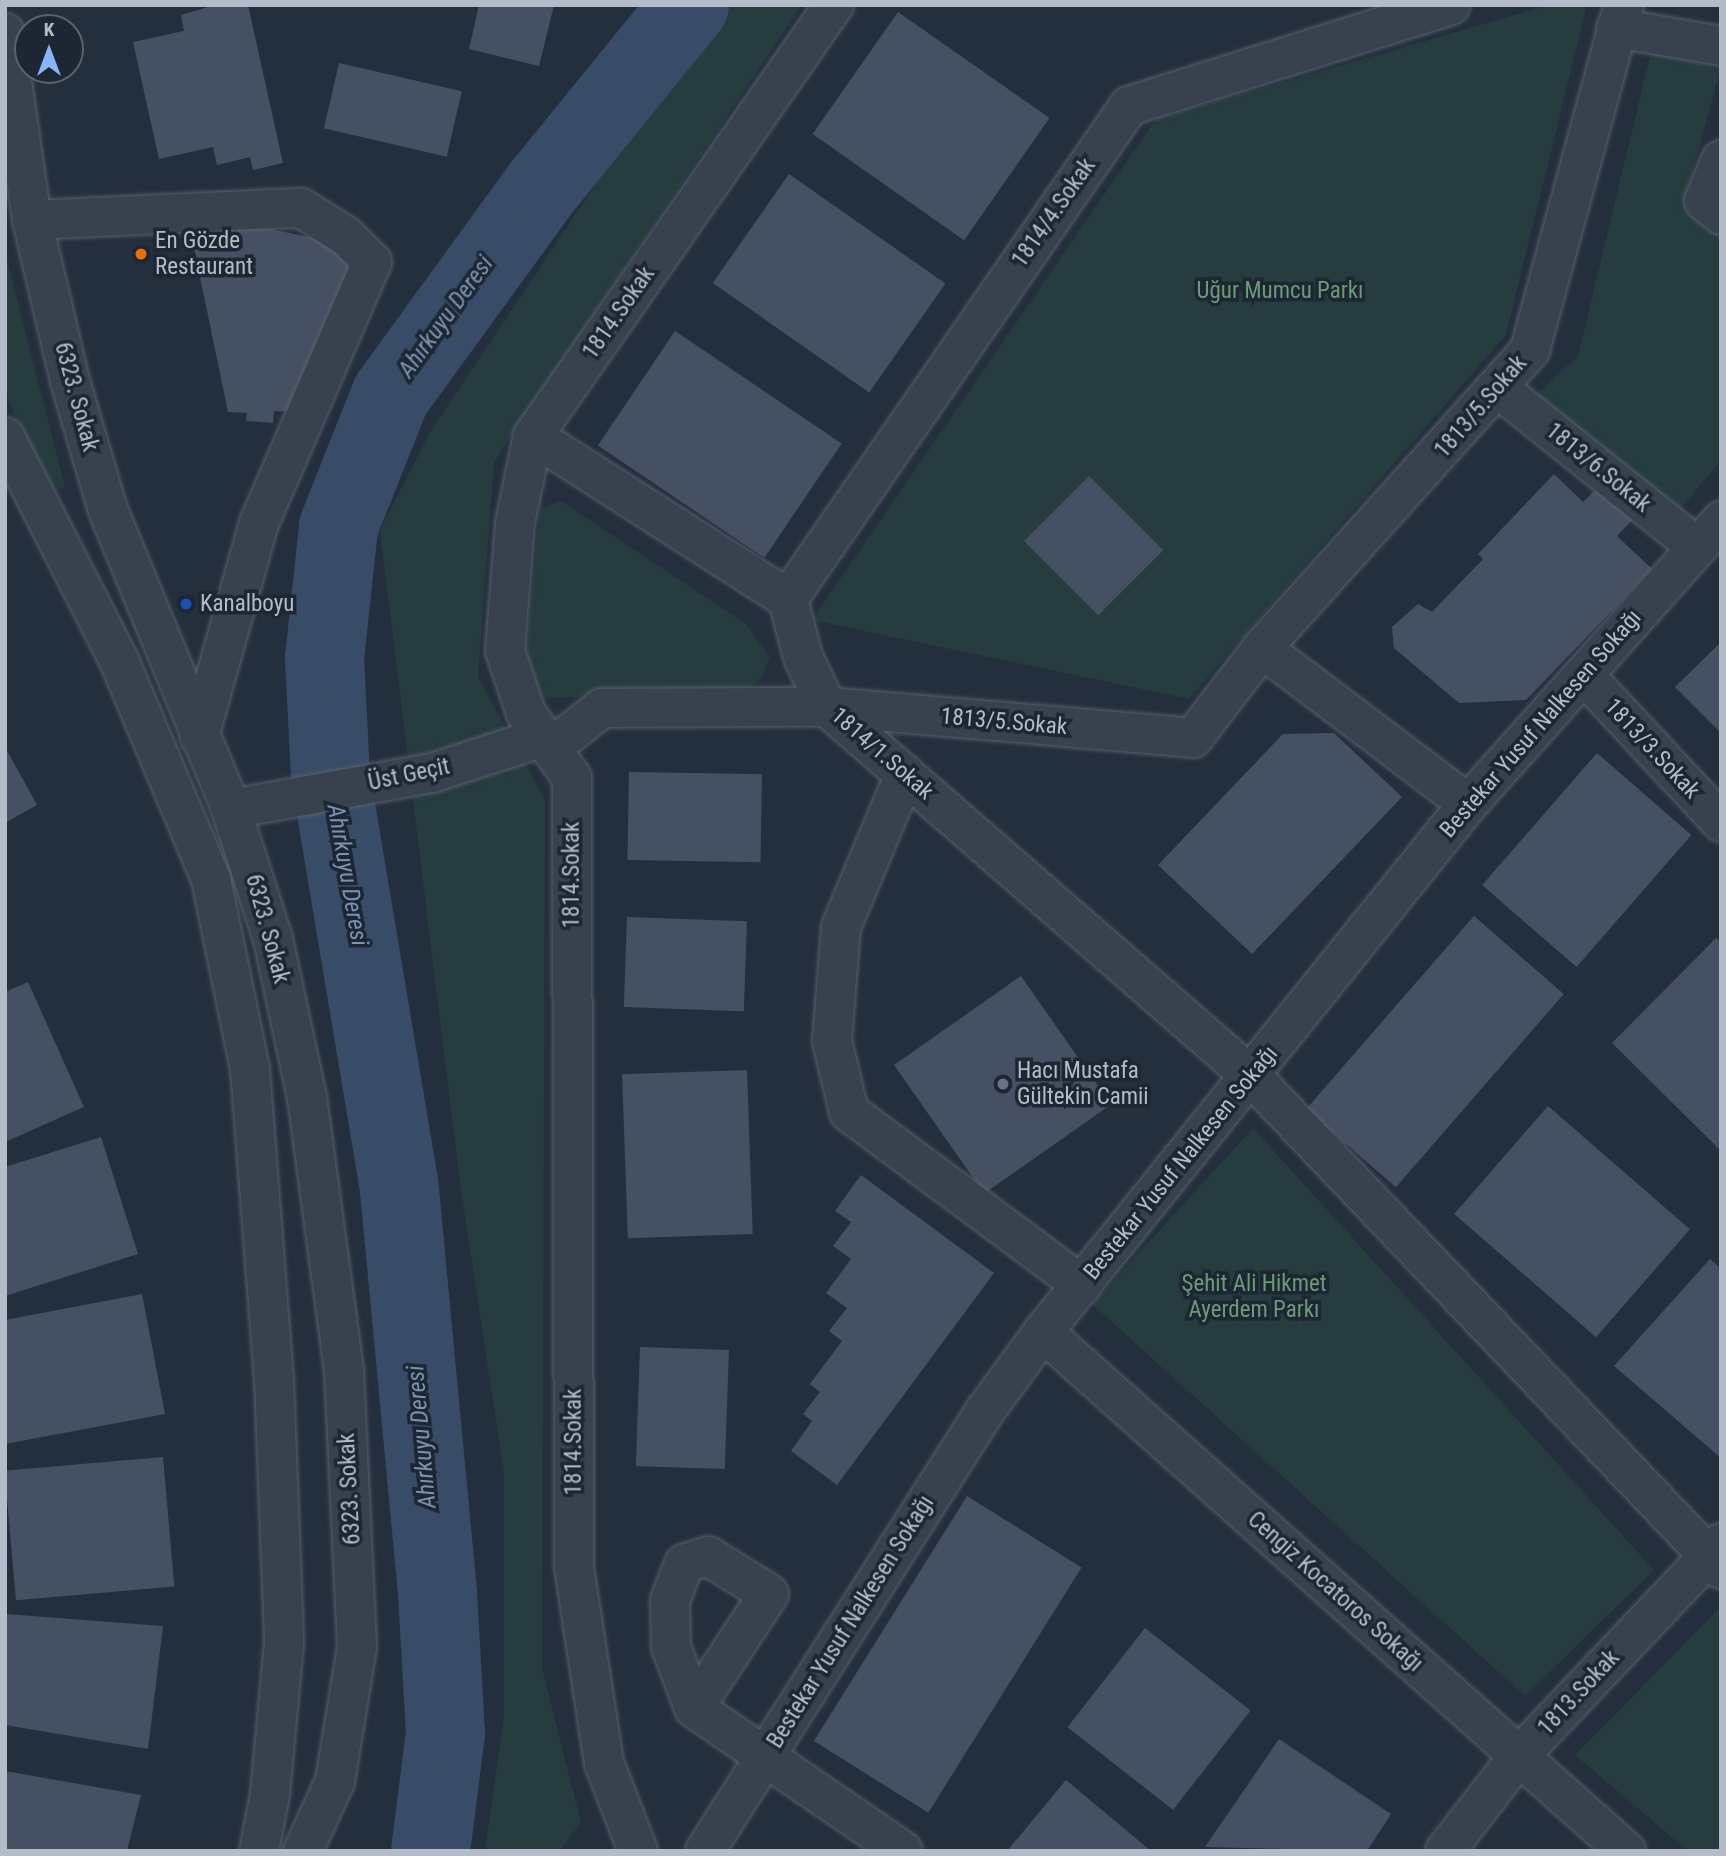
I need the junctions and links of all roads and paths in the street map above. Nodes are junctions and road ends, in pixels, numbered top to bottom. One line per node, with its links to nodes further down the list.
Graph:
1 (834, 5): 10 (street, 1814.Sokak)
2 (1451, 5): 13 (street, 1814/4.Sokak)
3 (1620, 17): 5 (street, 1813/5.Sokak); 9 (street, 1813/5.Sokak)
4 (5, 33): 8 (street, 6323. Sokak)
5 (1721, 46)
6 (1721, 160): 7 (street)
7 (1721, 215)
8 (32, 220): 17 (street, 6323. Sokak); 17 (street)
9 (1499, 389): 12 (street, 1813/6.Sokak); 14 (street, 1813/5.Sokak)
10 (533, 436): 13 (street); 18 (street, 1814.Sokak)
11 (5, 438): 30 (street)
12 (1709, 534): 15 (street, Bestekar Yusuf Nalkesen Sokağı)
13 (788, 599): 16 (street, 1814/1.Sokak)
14 (1262, 648): 16 (street, 1813/5.Sokak); 20 (street)
15 (1584, 675): 20 (street, Bestekar Yusuf Nalkesen Sokağı); 22 (street, 1813/3.Sokak)
16 (827, 707): 18 (street); 19 (street, 1814/1.Sokak)
17 (199, 736): 21 (street, 6323. Sokak)
18 (547, 743): 21 (street, Üst Geçit); 32 (street, 1814.Sokak)
19 (905, 775): 23 (street, 1814/1.Sokak); 24 (street)
20 (1468, 804): 23 (street, Bestekar Yusuf Nalkesen Sokağı)
21 (231, 809): 31 (street, 6323. Sokak)
22 (1721, 822)
23 (1252, 1077): 24 (street, Bestekar Yusuf Nalkesen Sokağı); 26 (street)
24 (1082, 1284): 25 (street, Bestekar Yusuf Nalkesen Sokağı)
25 (1044, 1332): 28 (street, Bestekar Yusuf Nalkesen Sokağı); 29 (street, Cengiz Kocatoros Sokağı)
26 (1716, 1556): 29 (street, 1813.Sokak)
27 (694, 1708): 28 (street)
28 (767, 1756): 33 (street, Bestekar Yusuf Nalkesen Sokağı); 34 (street)
29 (1519, 1756): 35 (street, 1813.Sokak); 36 (street, Cengiz Kocatoros Sokağı)
30 (259, 1851)
31 (303, 1851)
32 (638, 1851)
33 (705, 1851)
34 (902, 1851)
35 (1445, 1851)
36 (1626, 1851)

